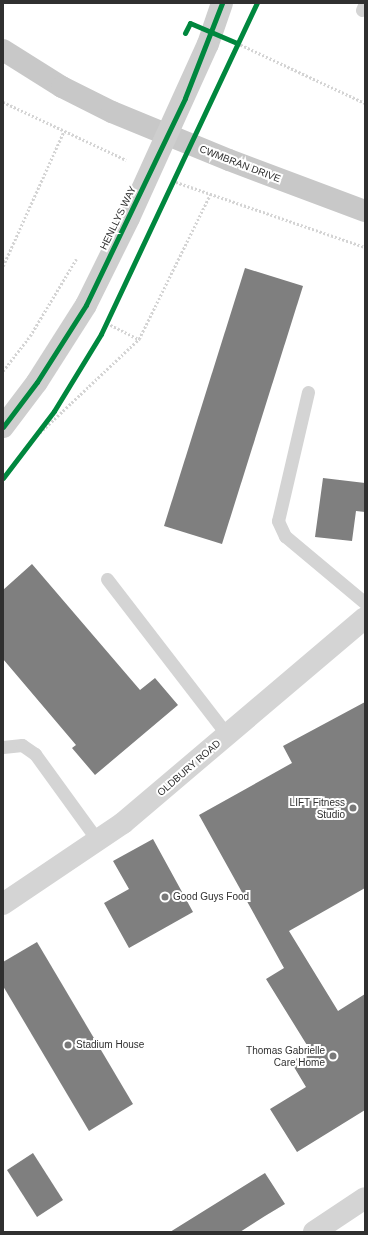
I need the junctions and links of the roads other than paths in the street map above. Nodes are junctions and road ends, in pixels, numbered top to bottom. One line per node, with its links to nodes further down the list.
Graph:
1 (222, 3): 5 (street, HENLLYS WAY, bridge)
2 (6, 50): 3 (main road, CWMBRAN DRIVE)
3 (365, 211)
4 (308, 392): 7 (lane)
5 (3, 427)
6 (107, 579): 9 (lane)
7 (365, 603)
8 (365, 618): 9 (street, OLDBURY ROAD)
9 (227, 735): 11 (street, OLDBURY ROAD)
10 (3, 747): 11 (lane)
11 (98, 842): 12 (street, OLDBURY ROAD)
12 (3, 904)
13 (365, 1198): 14 (street)
14 (314, 1232)

